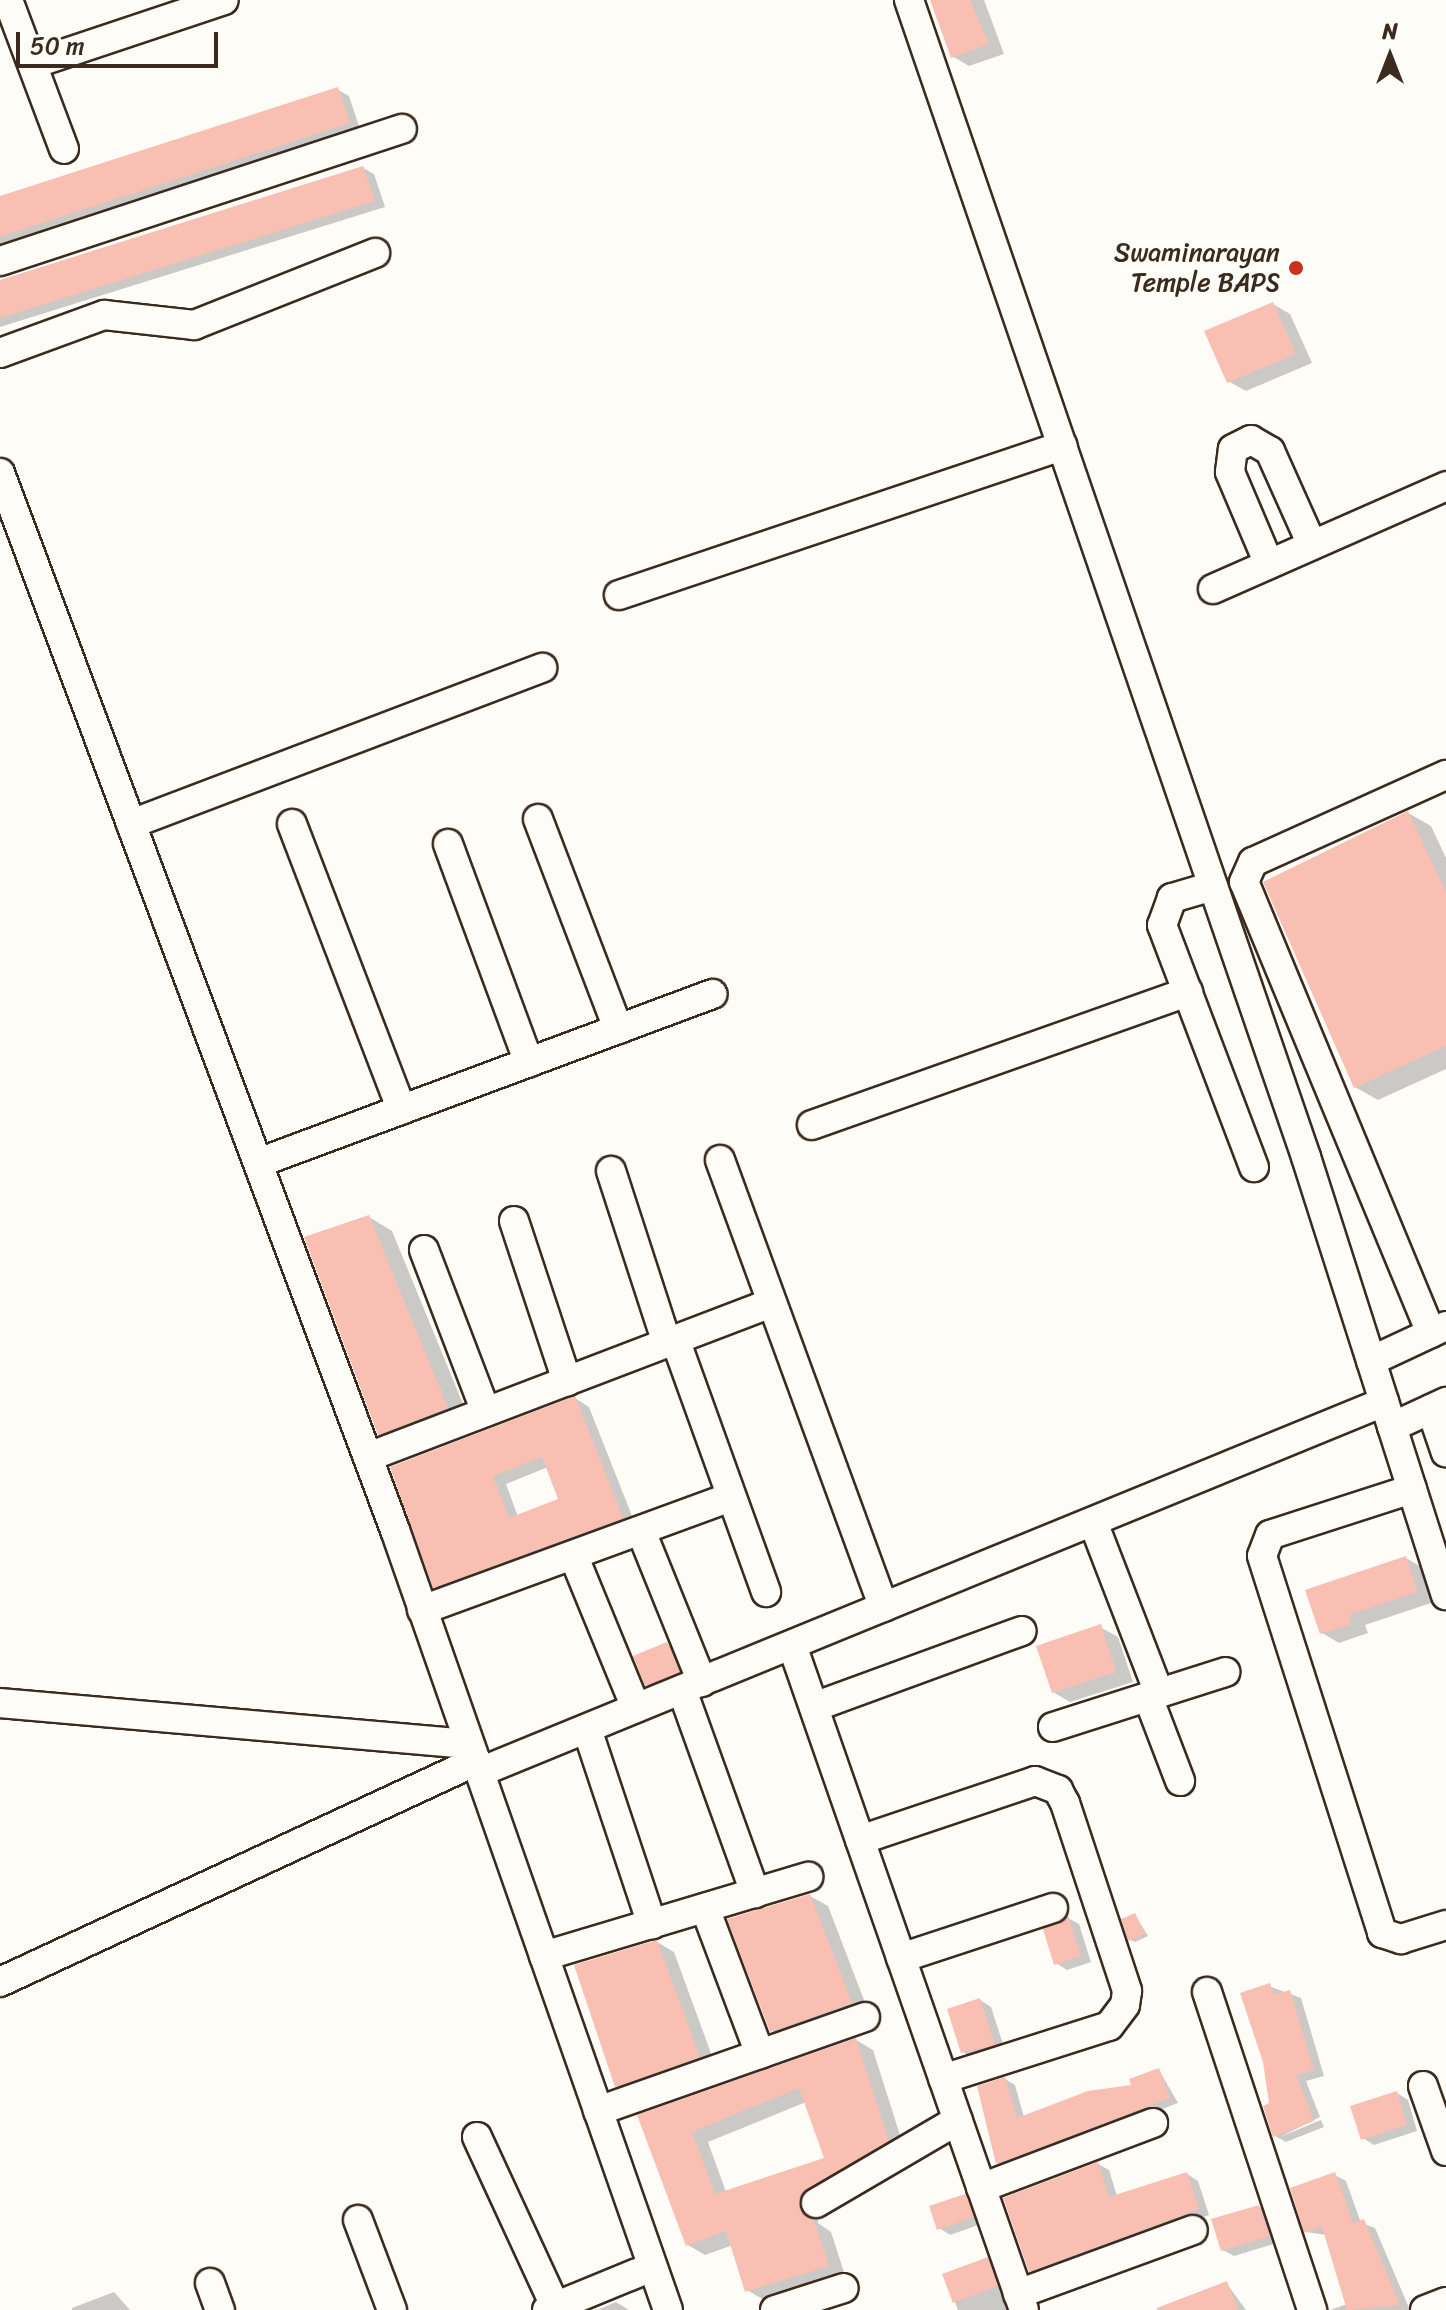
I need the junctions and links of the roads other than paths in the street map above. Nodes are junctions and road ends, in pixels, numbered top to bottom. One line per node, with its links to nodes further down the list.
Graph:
1 (8, 0): 4 (street)
2 (224, 0): 5 (street)
3 (909, 0): 11 (street)
4 (10, 30): 5 (street)
5 (33, 64): 7 (street)
6 (402, 129): 9 (street)
7 (64, 149)
8 (375, 253): 10 (street)
9 (0, 261)
10 (0, 353)
11 (1063, 446): 18 (street); 25 (street)
12 (0, 473): 14 (street)
13 (1446, 486): 15 (street)
14 (12, 535): 22 (street)
15 (1312, 545): 16 (street); 16 (street)
16 (1269, 564): 17 (street)
17 (1213, 589)
18 (619, 595)
19 (542, 668): 22 (street)
20 (1446, 775): 39 (street)
21 (538, 819): 28 (street)
22 (131, 824): 33 (street)
23 (292, 824): 30 (street)
24 (448, 844): 29 (street)
25 (1213, 886): 26 (street); 41 (street)
26 (1188, 992): 31 (street); 34 (street)
27 (713, 994): 28 (street)
28 (618, 1029): 29 (street)
29 (529, 1063): 30 (street)
30 (402, 1110): 33 (street)
31 (812, 1125)
32 (720, 1160): 38 (street)
33 (258, 1163): 47 (street)
34 (1254, 1167)
35 (611, 1171): 40 (street)
36 (514, 1221): 42 (street)
37 (424, 1250): 44 (street)
38 (772, 1303): 40 (street); 55 (street)
39 (1439, 1330): 41 (street)
40 (671, 1341): 42 (street); 49 (street)
41 (1371, 1361): 45 (street)
42 (567, 1381): 44 (street)
43 (1439, 1406): 45 (street); 46 (street)
44 (486, 1412): 47 (street)
45 (1388, 1415): 48 (street); 50 (street)
46 (1446, 1453)
47 (368, 1457): 56 (street)
48 (1412, 1489): 54 (street); 75 (street)
49 (731, 1497): 51 (street); 53 (street)
50 (1093, 1522): 55 (street); 61 (street)
51 (641, 1531): 52 (street); 60 (street)
52 (574, 1557): 56 (street); 64 (street)
53 (766, 1592)
54 (1446, 1595)
55 (884, 1607): 58 (street)
56 (422, 1610): 67 (street)
57 (1022, 1631): 63 (street)
58 (792, 1645): 60 (street); 63 (street)
59 (1225, 1672): 61 (street)
60 (692, 1686): 64 (street); 71 (street)
61 (1153, 1695): 65 (street); 68 (street)
62 (0, 1703): 67 (street)
63 (814, 1707): 69 (street)
64 (636, 1708): 66 (street)
65 (1053, 1727)
66 (587, 1729): 67 (street); 74 (street)
67 (475, 1759): 76 (street); 78 (street)
68 (1180, 1781)
69 (860, 1840): 77 (street); 82 (street)
70 (808, 1877): 71 (street)
71 (755, 1893): 72 (street)
72 (705, 1908): 74 (street); 81 (street)
73 (1053, 1908): 77 (street)
74 (652, 1924): 76 (street)
75 (1446, 1925)
76 (544, 1956): 84 (street)
77 (901, 1958): 82 (street)
78 (0, 1982)
79 (1207, 1992): 104 (street)
80 (865, 2017): 81 (street)
81 (760, 2054): 84 (street)
82 (943, 2079): 85 (street)
83 (1423, 2086): 89 (street)
84 (598, 2111): 94 (street)
85 (958, 2120): 88 (street); 90 (street); 91 (street)
86 (1153, 2123): 90 (street)
87 (477, 2137): 99 (street)
88 (896, 2140)
89 (1446, 2151)
90 (981, 2188): 97 (street)
91 (816, 2203)
92 (358, 2220): 101 (street)
93 (1193, 2230): 97 (street)
94 (652, 2267): 99 (street); 102 (street)
95 (210, 2283): 100 (street)
96 (844, 2288): 103 (street)
97 (1021, 2302)
98 (1446, 2302): 105 (street)
99 (551, 2308)
100 (220, 2310)
101 (392, 2310)
102 (668, 2310)
103 (775, 2310)
104 (1312, 2310)
105 (1425, 2310)

